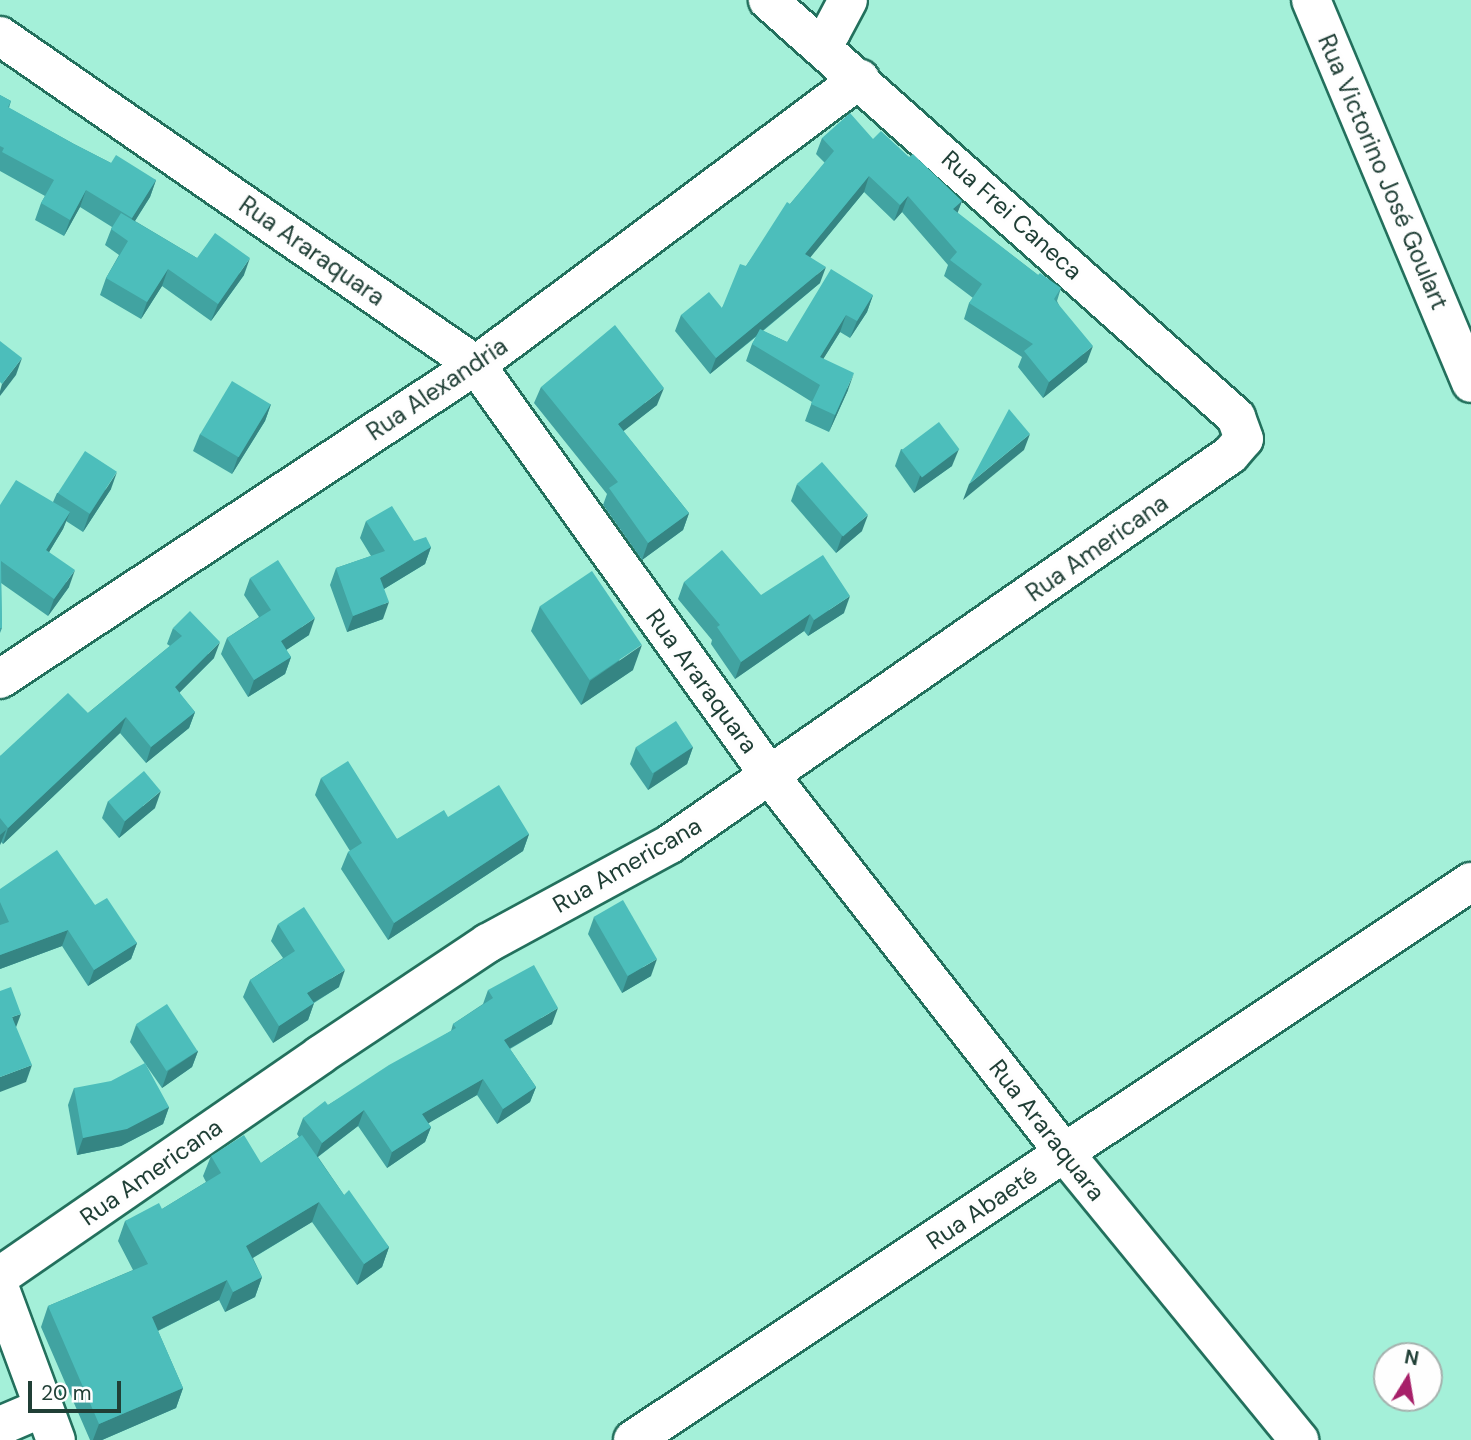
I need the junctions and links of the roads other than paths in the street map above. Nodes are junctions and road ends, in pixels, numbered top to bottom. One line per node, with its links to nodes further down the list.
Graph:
1 (768, 0): 5 (street, Rua Frei Caneca)
2 (848, 0): 5 (street)
3 (1311, 0): 8 (street, Rua Victorino José Goulart)
4 (0, 36): 7 (street, Rua Araraquara)
5 (819, 44): 6 (street, Rua Frei Caneca)
6 (860, 79): 7 (street, Rua Alexandria); 9 (street, Rua Frei Caneca)
7 (476, 365): 10 (street, Rua Alexandria); 11 (street, Rua Araraquara)
8 (1471, 383)
9 (1244, 439): 11 (street, Rua Americana)
10 (0, 679)
11 (769, 776): 13 (street, Rua Araraquara); 14 (street, Rua Americana)
12 (1471, 882): 13 (street, Rua Abaeté)
13 (1065, 1154): 18 (street, Rua Abaeté); 19 (street, Rua Araraquara)
14 (0, 1276)
15 (0, 1289): 16 (street)
16 (49, 1424): 17 (street)
17 (0, 1426)
18 (632, 1440)
19 (1300, 1440)

